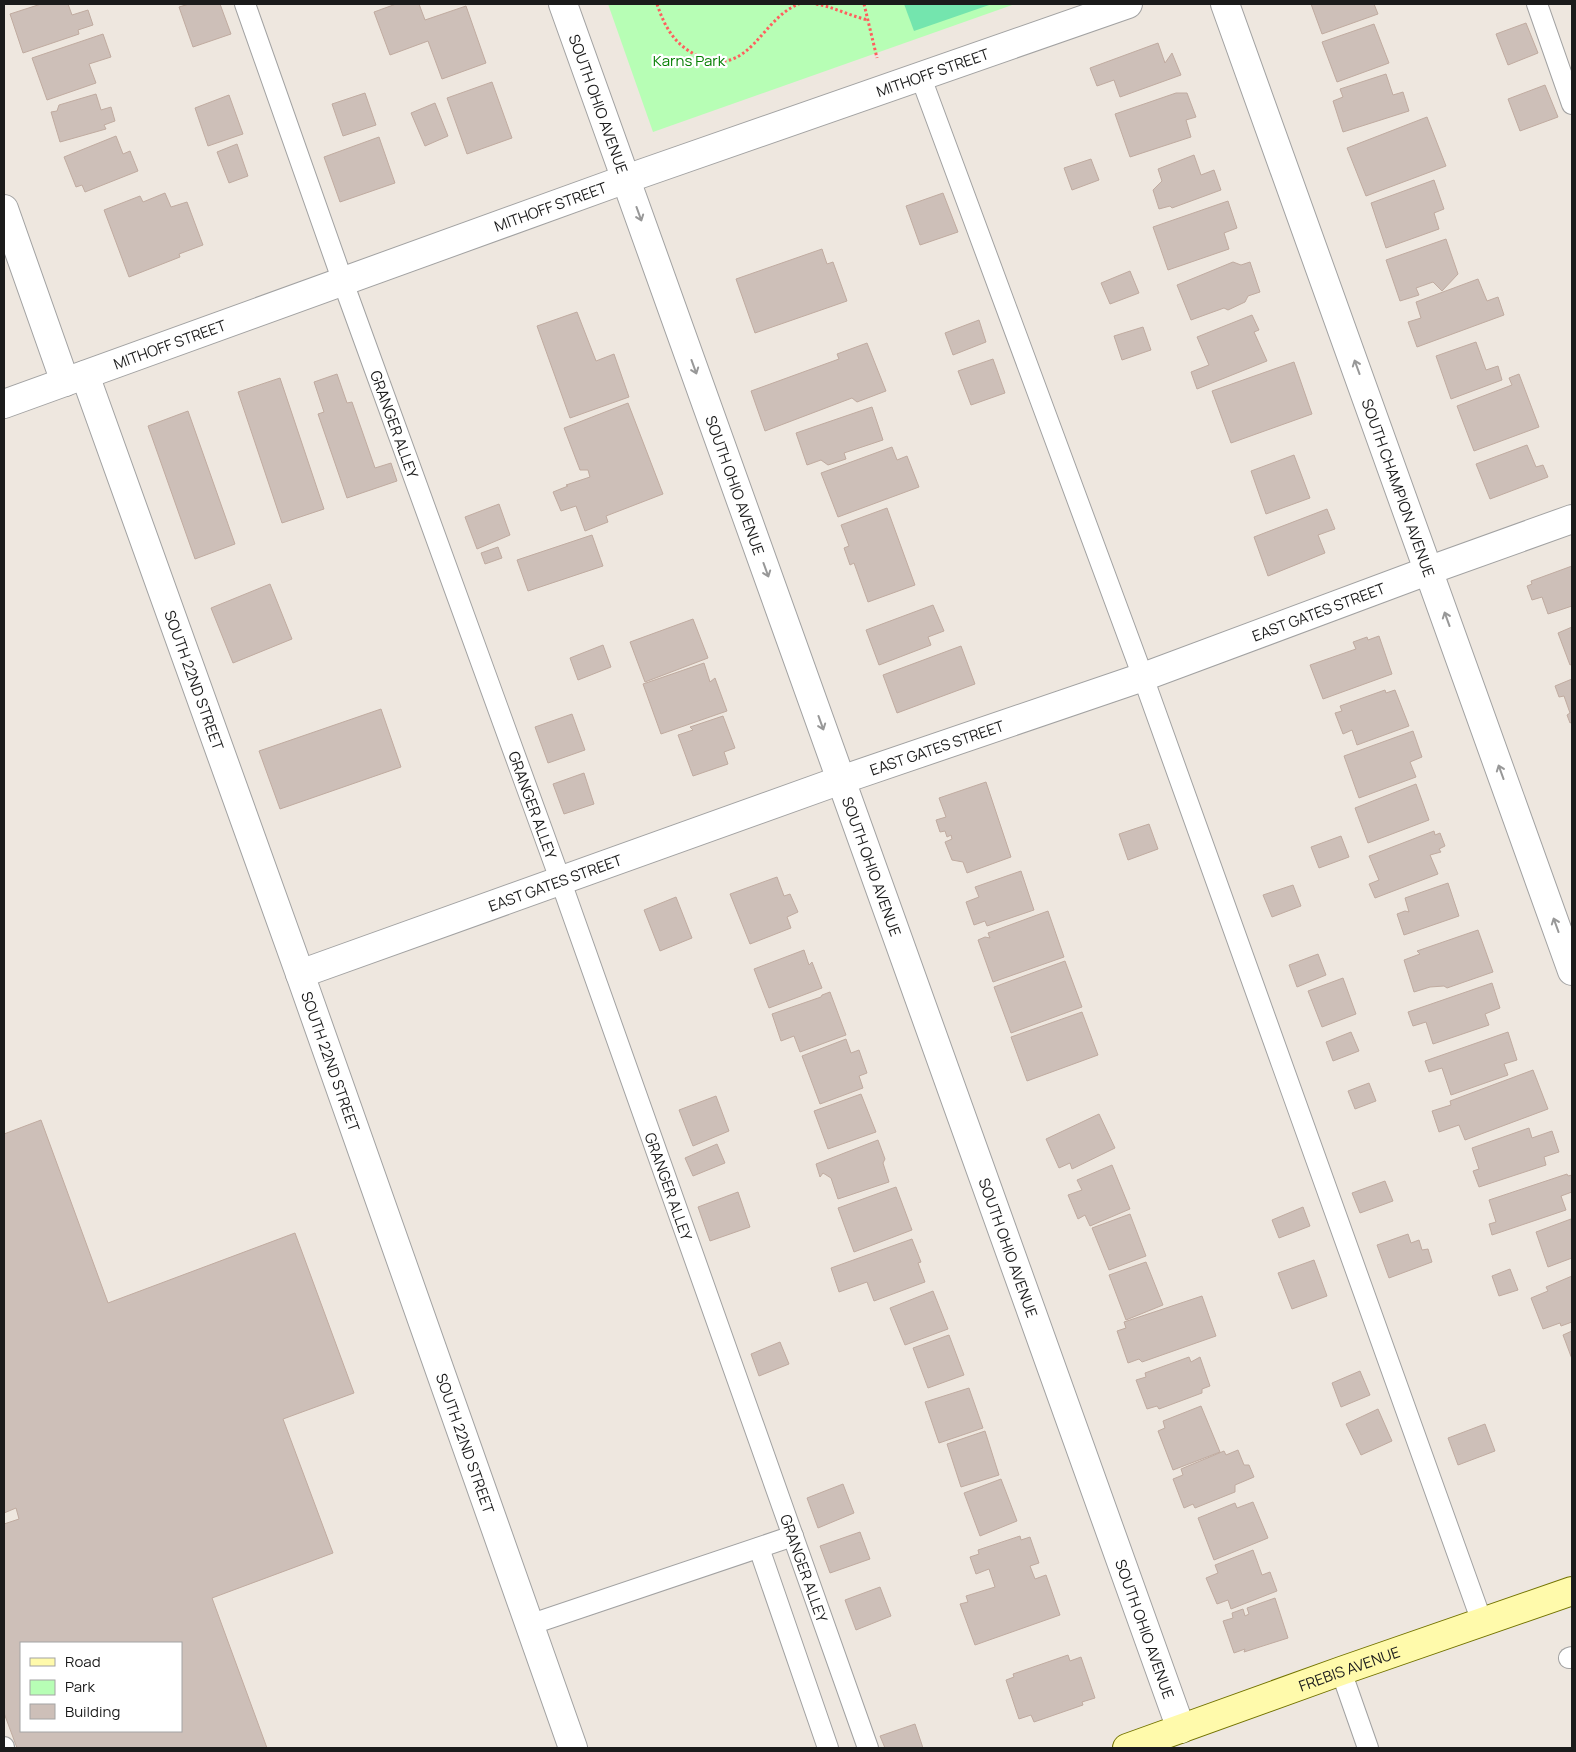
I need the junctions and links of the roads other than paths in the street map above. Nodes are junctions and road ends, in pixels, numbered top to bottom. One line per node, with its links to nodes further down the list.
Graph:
1 (245, 4): 10 (lane, GRANGER ALLEY)
2 (563, 4): 8 (street, SOUTH OHIO AVENUE)
3 (1128, 4): 6 (street, MITHOFF STREET)
4 (1226, 4): 14 (street, SOUTH CHAMPION AVENUE, one-way to 4)
5 (1537, 4): 7 (lane)
6 (920, 75): 8 (street, MITHOFF STREET); 15 (lane)
7 (1572, 104)
8 (626, 179): 10 (street, MITHOFF STREET); 16 (street, SOUTH OHIO AVENUE, one-way to 16)
9 (4, 209): 11 (street, SOUTH 22ND STREET)
10 (343, 282): 11 (street, MITHOFF STREET); 17 (lane, GRANGER ALLEY)
11 (75, 378): 12 (street, MITHOFF STREET); 19 (street, SOUTH 22ND STREET)
12 (4, 404)
13 (1572, 520): 14 (street, EAST GATES STREET)
14 (1430, 570): 15 (street, EAST GATES STREET); 18 (street, SOUTH CHAMPION AVENUE, one-way to 14)
15 (1143, 677): 16 (street, EAST GATES STREET); 23 (lane)
16 (841, 780): 17 (street, EAST GATES STREET); 26 (street, SOUTH OHIO AVENUE)
17 (561, 882): 19 (street, EAST GATES STREET); 20 (lane, GRANGER ALLEY)
18 (1572, 971)
19 (300, 974): 24 (street, SOUTH 22ND STREET)
20 (793, 1536): 21 (lane); 29 (lane, GRANGER ALLEY)
21 (759, 1548): 24 (lane); 28 (lane)
22 (1572, 1591): 23 (main road, FREBIS AVENUE)
23 (1482, 1622): 25 (main road, FREBIS AVENUE)
24 (529, 1625): 27 (street, SOUTH 22ND STREET)
25 (1341, 1670): 26 (main road, FREBIS AVENUE); 31 (lane)
26 (1181, 1729): 30 (main road, FREBIS AVENUE)
27 (573, 1748)
28 (828, 1748)
29 (868, 1748)
30 (1127, 1748)
31 (1368, 1748)

